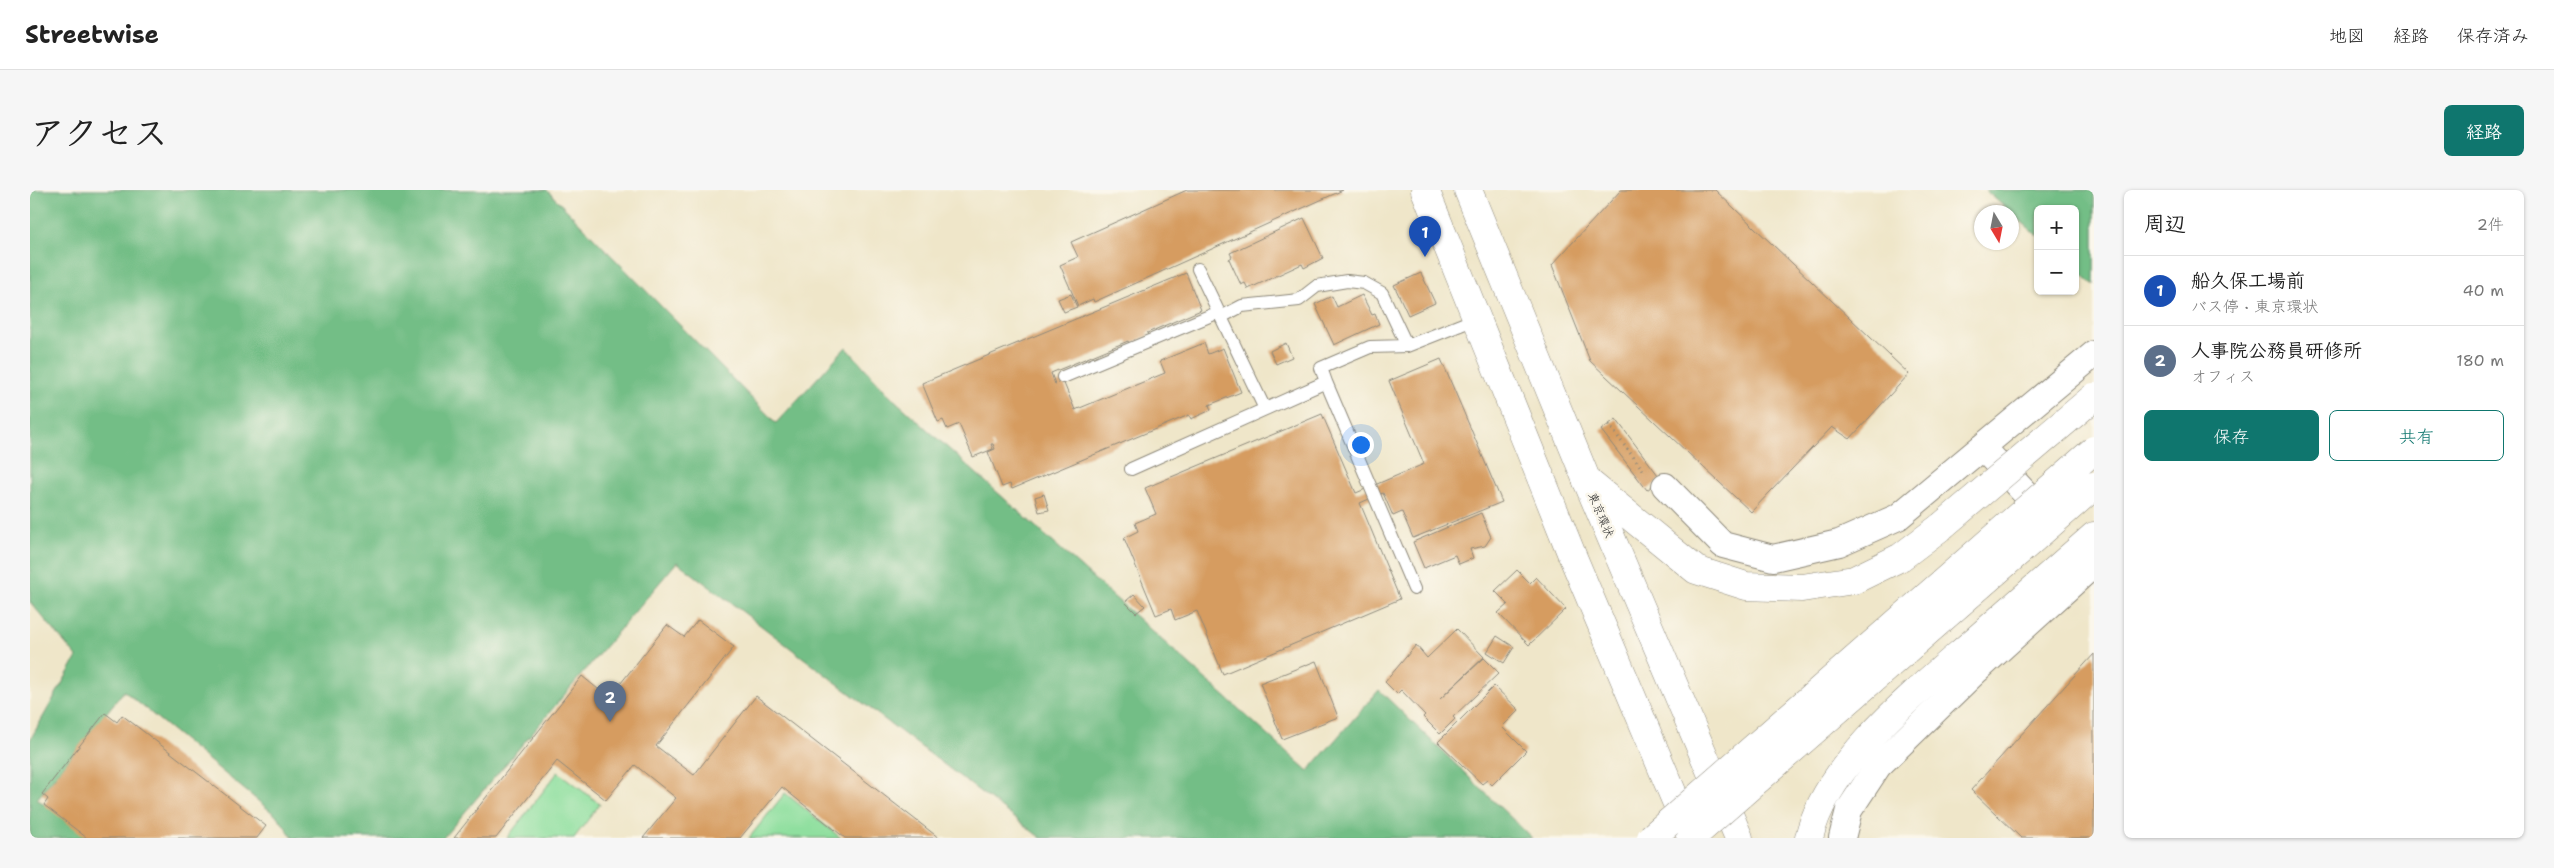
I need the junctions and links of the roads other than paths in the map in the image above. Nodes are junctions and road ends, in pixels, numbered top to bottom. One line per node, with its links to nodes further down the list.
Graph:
1 (1425, 190): 5 (highway)
2 (1468, 190): 16 (highway, 東京環状)
3 (1198, 269): 4 (lane)
4 (1220, 315): 6 (lane); 8 (lane); 11 (lane)
5 (1478, 318): 6 (lane); 25 (highway)
6 (1407, 346): 9 (lane)
7 (2094, 354): 12 (street)
8 (1063, 377)
9 (1326, 382): 11 (lane); 22 (lane)
10 (2094, 397): 16 (highway, bridge)
11 (1265, 409): 15 (lane)
12 (1982, 447): 17 (street); 19 (street)
13 (2094, 450): 24 (highway, bridge)
14 (2094, 462): 19 (street)
15 (1131, 469)
16 (1587, 481): 23 (highway, 東京環状)
17 (1657, 482)
18 (2094, 486): 25 (highway, bridge)
19 (2040, 509): 23 (street)
20 (2094, 536): 27 (highway)
21 (2094, 564): 28 (street)
22 (1414, 589)
23 (1720, 794): 26 (highway, 東京環状)
24 (1651, 838)
25 (1691, 838)
26 (1739, 838)
27 (1809, 838)
28 (1842, 838)

